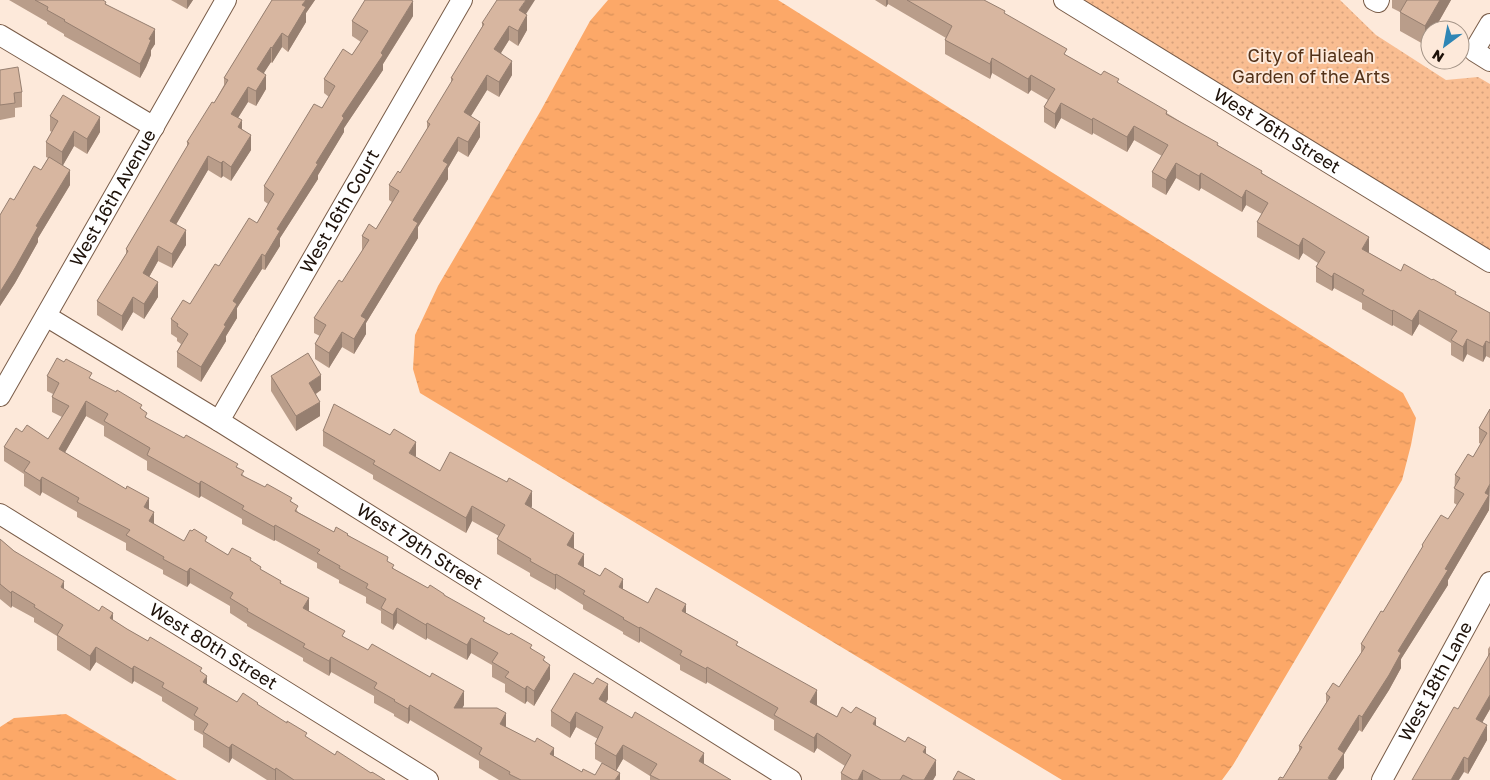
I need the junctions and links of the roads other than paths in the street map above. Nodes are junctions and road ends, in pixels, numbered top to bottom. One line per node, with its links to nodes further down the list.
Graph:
1 (226, 0): 7 (street, West 16th Avenue)
2 (462, 0): 11 (street, West 16th Court)
3 (1064, 0): 8 (street, West 76th Street)
4 (1490, 24): 6 (street)
5 (0, 35): 7 (street)
6 (1482, 56)
7 (154, 127): 9 (street, West 16th Avenue)
8 (1490, 262)
9 (46, 316): 10 (street, West 16th Avenue); 11 (street, West 79th Street)
10 (0, 396)
11 (219, 421): 15 (street, West 79th Street)
12 (0, 514): 14 (street, West 80th Street)
13 (1490, 582): 16 (street, West 18th Lane)
14 (428, 780)
15 (791, 780)
16 (1382, 780)

